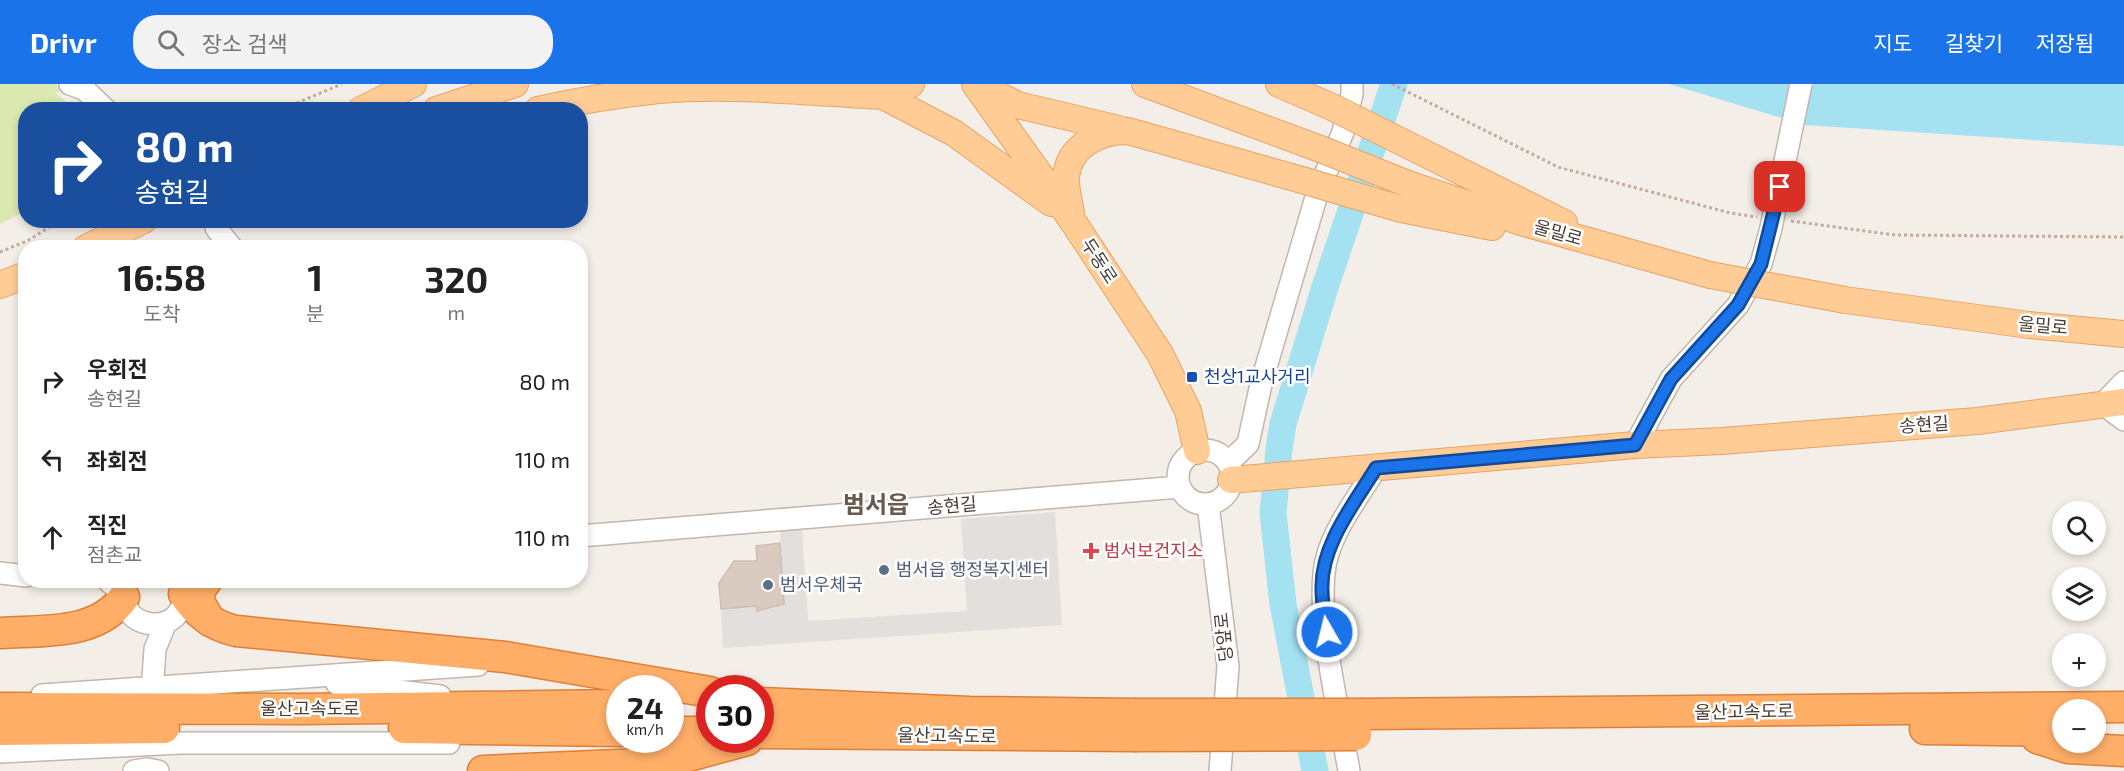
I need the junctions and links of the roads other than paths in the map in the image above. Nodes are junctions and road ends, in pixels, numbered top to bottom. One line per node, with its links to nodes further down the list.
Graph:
1 (70, 84): 11 (street)
2 (412, 84): 12 (main road)
3 (515, 84): 13 (main road)
4 (911, 84): 10 (main road)
5 (976, 84): 15 (main road); 16 (main road, 두동로)
6 (1145, 84): 21 (main road, 울밀로, bridge)
7 (1279, 84): 21 (main road, bridge)
8 (1352, 84): 31 (street)
9 (1801, 84): 28 (street, bridge)
10 (883, 96): 14 (main road); 16 (main road)
11 (98, 102)
12 (377, 102)
13 (460, 102)
14 (575, 102)
15 (1128, 131): 16 (main road); 21 (main road, bridge)
16 (1072, 220): 29 (main road, 두동로)
17 (127, 228): 19 (main road)
18 (216, 228): 20 (street)
19 (103, 240)
20 (226, 240)
21 (1623, 252): 24 (main road, 울밀로, bridge)
22 (18, 278): 23 (main road)
23 (0, 285)
24 (2112, 332)
25 (2124, 382): 26 (street)
26 (2114, 403): 27 (street); 28 (main road, 송현길)
27 (2124, 420)
28 (1635, 445): 30 (main road)
29 (1197, 451): 31 (street); 32 (street)
30 (1376, 468): 31 (main road); 70 (street)
31 (1237, 473): 33 (street)
32 (1180, 487): 33 (street); 34 (street, 송현길)
33 (1208, 504): 69 (street, 당앞로)
34 (588, 535)
35 (0, 573): 36 (street)
36 (18, 575)
37 (121, 588): 40 (street); 42 (highway)
38 (190, 588): 41 (street)
39 (201, 588): 44 (highway)
40 (141, 622): 41 (street); 43 (street)
41 (166, 622): 43 (street)
42 (0, 633)
43 (155, 650): 45 (street)
44 (529, 661): 46 (street); 47 (highway)
45 (153, 678)
46 (287, 678): 48 (street); 51 (street)
47 (696, 690)
48 (0, 698)
49 (774, 702): 55 (highway, 울산고속도로)
50 (606, 705): 51 (highway, 울산고속도로)
51 (530, 706): 53 (highway, 울산고속도로)
52 (2124, 707): 54 (highway, 울산고속도로)
53 (0, 708)
54 (1364, 724): 55 (highway, bridge); 61 (highway, 울산고속도로)
55 (1134, 725): 62 (highway, 울산고속도로)
56 (606, 731): 60 (highway, 울산고속도로)
57 (2052, 731): 61 (highway, 울산고속도로)
58 (2106, 731): 59 (highway)
59 (2124, 731)
60 (0, 732): 64 (street)
61 (2017, 732): 65 (highway)
62 (774, 735)
63 (606, 739): 64 (street)
64 (180, 743): 66 (street)
65 (2124, 751)
66 (0, 752)
67 (698, 753): 68 (highway, 울산고속도로)
68 (483, 771)
69 (1220, 771)
70 (1349, 771)

